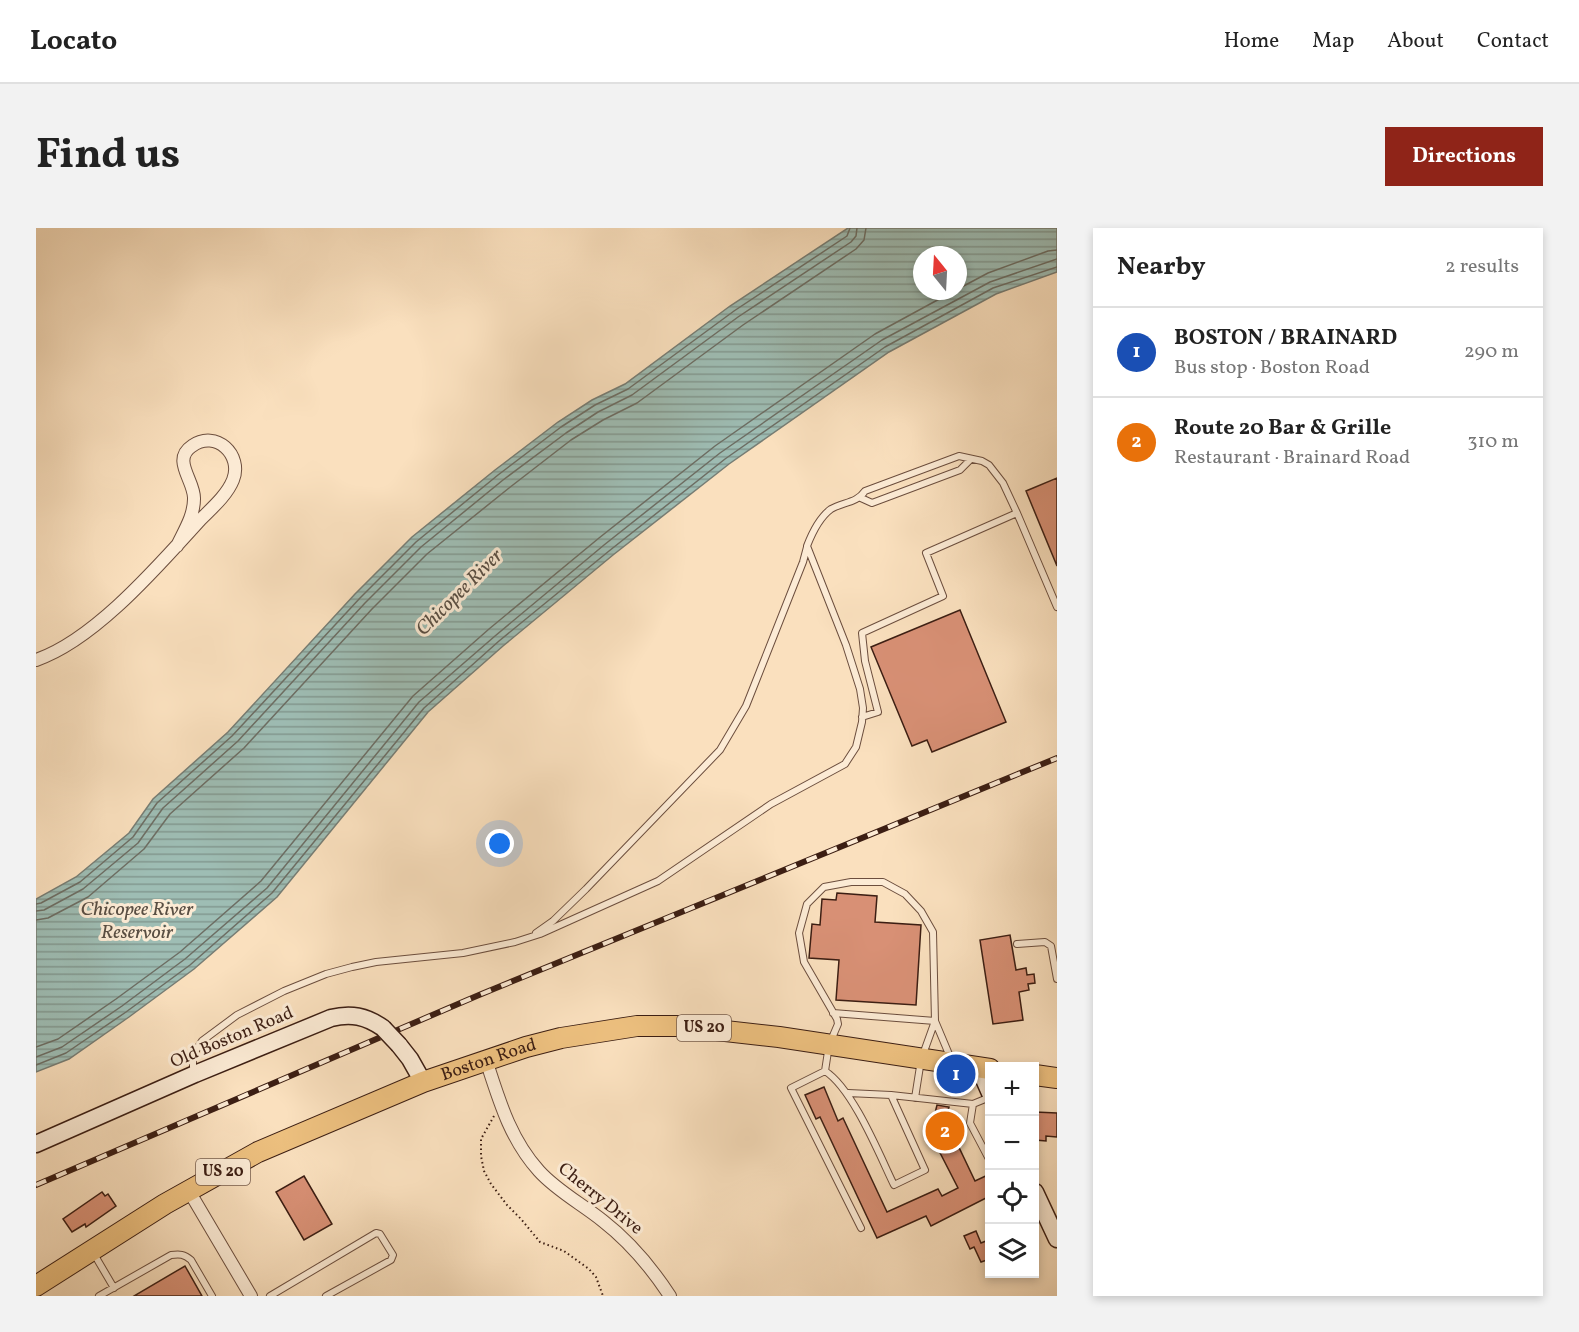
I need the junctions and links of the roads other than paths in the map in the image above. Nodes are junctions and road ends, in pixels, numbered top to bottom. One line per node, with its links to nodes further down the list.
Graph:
1 (971, 459): 2 (lane); 2 (lane); 3 (lane)
2 (861, 498): 5 (lane)
3 (1017, 513): 6 (lane); 9 (lane)
4 (177, 546): 4 (street); 8 (street)
5 (807, 546): 9 (lane); 10 (lane)
6 (1055, 598): 7 (lane)
7 (1057, 607)
8 (36, 660)
9 (862, 717): 10 (lane)
10 (531, 937): 21 (lane)
11 (1017, 944): 12 (lane)
12 (1057, 979)
13 (833, 1013): 14 (lane); 14 (lane); 15 (lane)
14 (935, 1021): 16 (lane); 18 (lane)
15 (829, 1045): 16 (main road, Boston Road / US 20); 17 (main road, Boston Road / US 20); 20 (lane)
16 (921, 1059): 18 (main road, Boston Road / US 20); 27 (lane)
17 (486, 1060): 24 (main road, Boston Road / US 20); 44 (street, Cherry Drive)
18 (953, 1064): 19 (main road, Boston Road / US 20)
19 (984, 1069)
20 (825, 1071): 25 (lane); 34 (lane)
21 (195, 1074): 24 (street, Old Boston Road, bridge); 30 (street, Old Boston Road)
22 (1039, 1076): 23 (main road)
23 (1057, 1078)
24 (423, 1082): 32 (main road, Boston Road / US 20)
25 (848, 1093): 26 (lane); 26 (lane)
26 (891, 1095): 27 (lane)
27 (915, 1098): 29 (lane)
28 (985, 1098): 29 (lane)
29 (973, 1104): 31 (lane)
30 (36, 1144)
31 (985, 1152)
32 (189, 1191): 36 (main road, Boston Road / US 20); 41 (street)
33 (1039, 1201): 35 (street)
34 (861, 1228)
35 (1057, 1239)
36 (92, 1251): 37 (main road, Boston Road / US 20); 38 (lane)
37 (36, 1286)
38 (114, 1288): 39 (lane); 40 (lane)
39 (99, 1296)
40 (212, 1296)
41 (251, 1296)
42 (270, 1296): 43 (lane)
43 (326, 1296)
44 (670, 1296)

